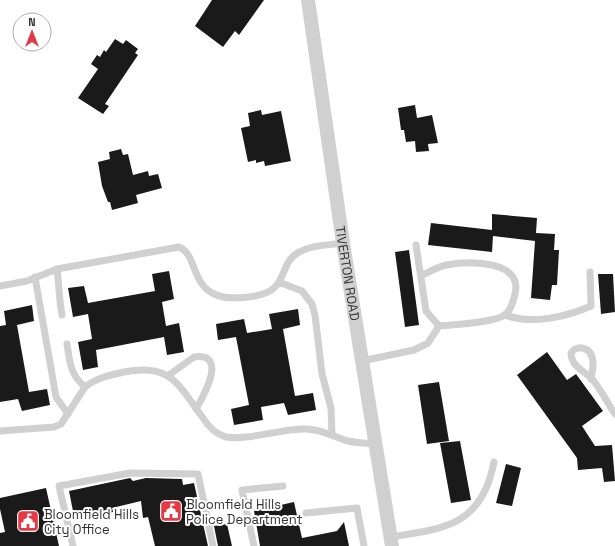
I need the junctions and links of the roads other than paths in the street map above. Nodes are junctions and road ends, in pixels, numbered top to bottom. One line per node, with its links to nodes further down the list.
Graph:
1 (308, 0): 2 (street, TIVERTON ROAD)
2 (343, 243): 8 (lane); 14 (street, TIVERTON ROAD)
3 (416, 246): 6 (lane)
4 (57, 269): 7 (lane); 8 (lane); 10 (lane)
5 (590, 272): 11 (lane)
6 (421, 276): 11 (lane); 12 (lane)
7 (35, 277): 9 (lane); 19 (lane)
8 (279, 282): 22 (lane)
9 (0, 286)
10 (62, 315)
11 (505, 315): 12 (lane)
12 (440, 326): 14 (lane)
13 (67, 344): 17 (lane)
14 (362, 360): 23 (street, TIVERTON ROAD)
15 (169, 375): 17 (lane); 18 (lane); 18 (lane)
16 (591, 379): 20 (lane)
17 (85, 387): 19 (lane)
18 (196, 409): 22 (lane)
19 (68, 414): 21 (lane)
20 (615, 414)
21 (0, 431)
22 (332, 434): 23 (lane)
23 (375, 444): 27 (street, TIVERTON ROAD)
24 (494, 462): 27 (lane)
25 (283, 486): 30 (lane)
26 (306, 513): 31 (lane)
27 (391, 541)
28 (73, 546): 29 (lane)
29 (213, 546)
30 (254, 546)
31 (364, 546)

